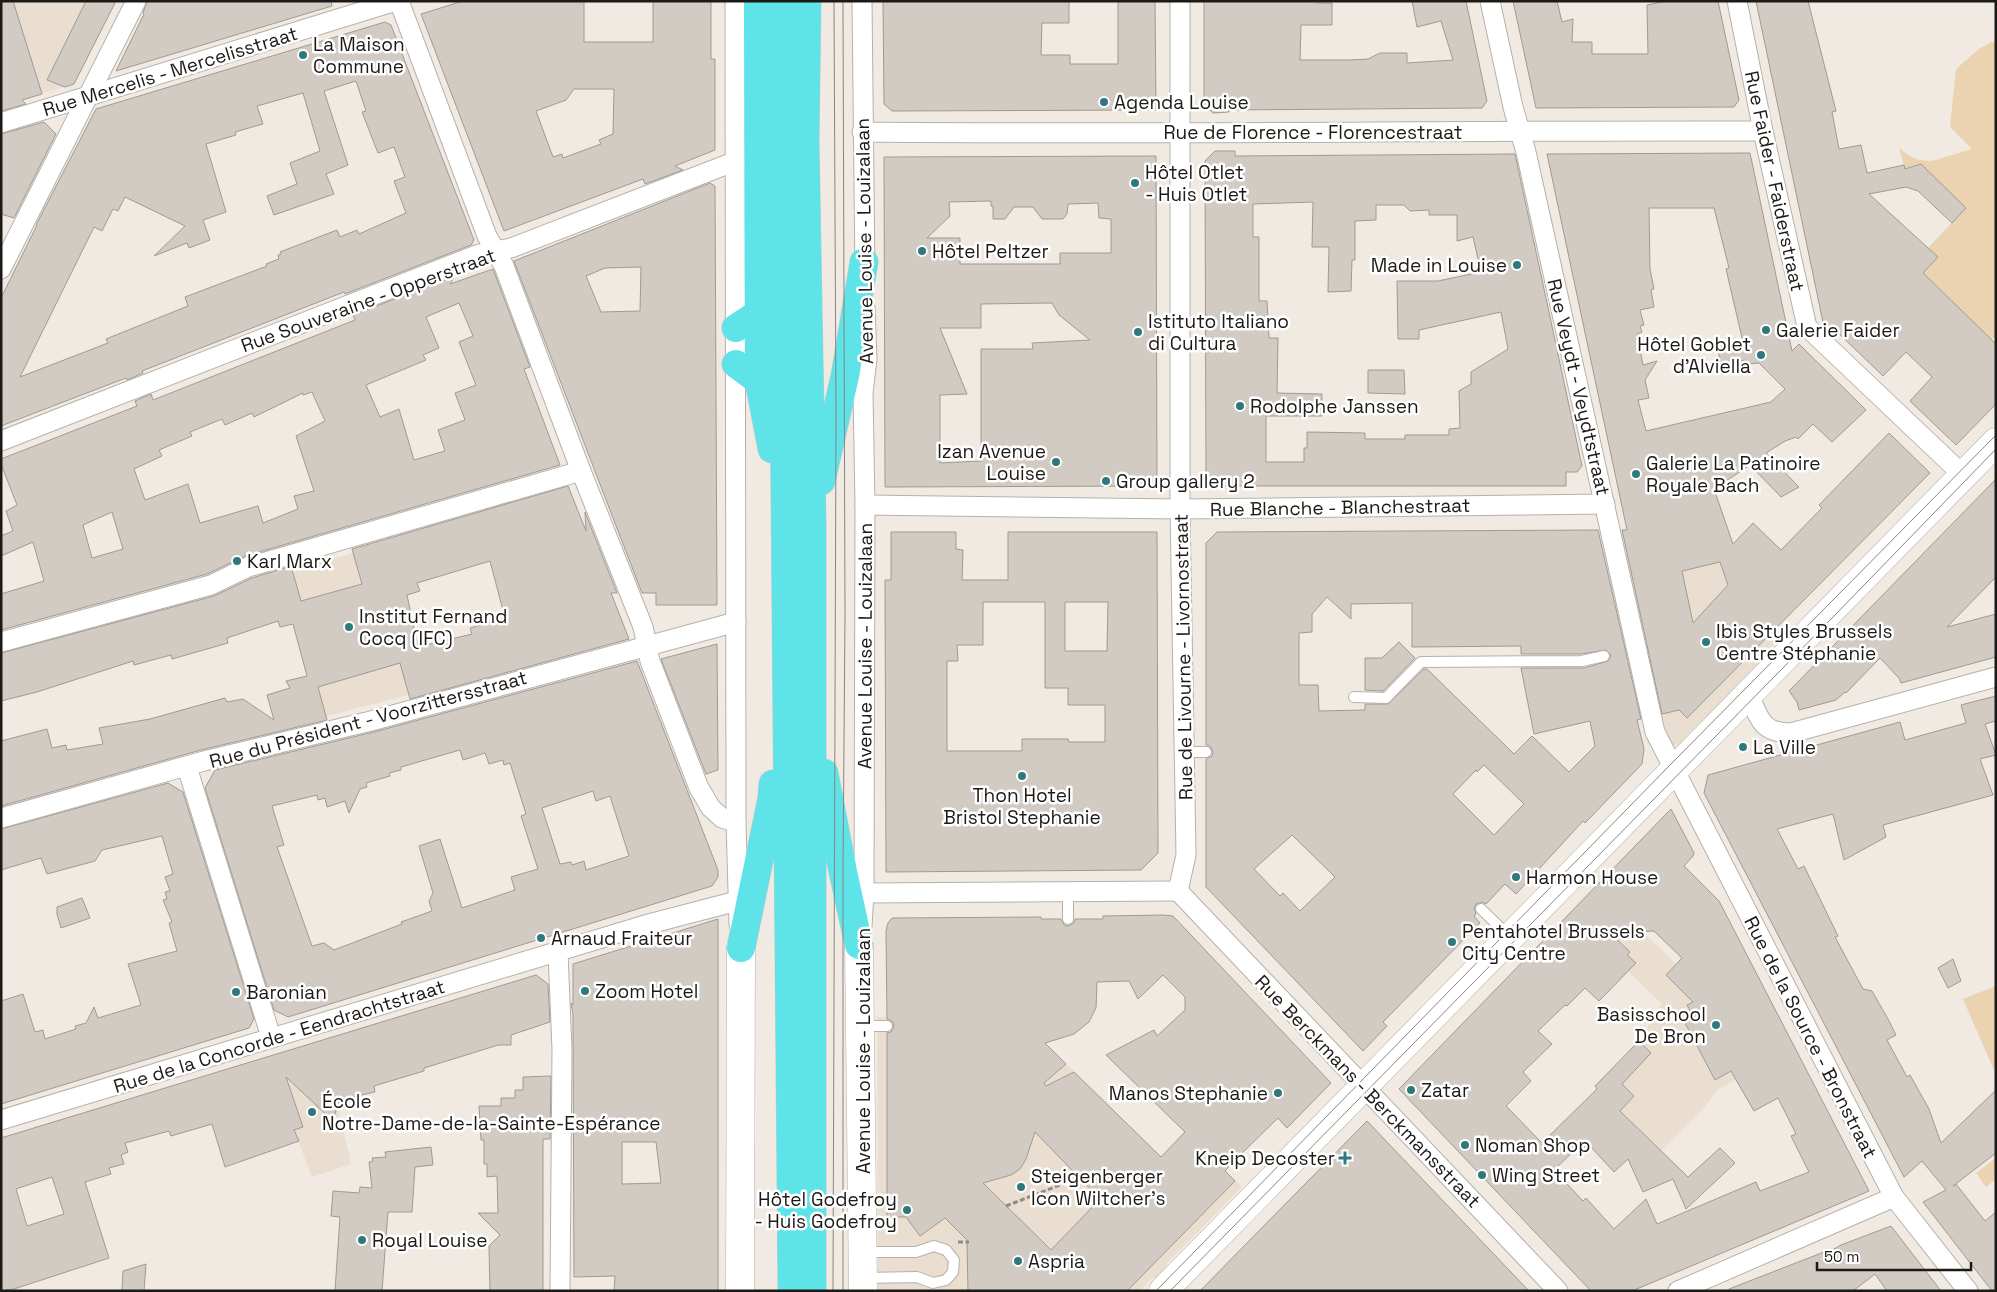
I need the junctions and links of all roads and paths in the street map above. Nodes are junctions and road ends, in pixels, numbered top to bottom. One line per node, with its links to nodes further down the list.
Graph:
1 (136, 1): 11 (street)
2 (398, 1): 11 (street, Rue Mercelis - Mercelisstraat); 18 (street)
3 (735, 1): 17 (street)
4 (758, 1): 21 (highway)
5 (784, 1): 32 (highway)
6 (807, 1): 32 (highway)
7 (862, 1): 15 (street, Avenue Louise - Louizalaan)
8 (1180, 1): 16 (street, Rue de Livourne - Livornostraat)
9 (1490, 1): 13 (street, Rue Veydt - Veydtstraat)
10 (1737, 1): 14 (street, Rue Faider - Faiderstraat)
11 (88, 96): 12 (street, Rue Mercelis - Mercelisstraat); 20 (street)
12 (1, 123)
13 (1520, 131): 14 (street, Rue de Florence - Florencestraat); 16 (street, Rue de Florence - Florencestraat); 29 (street, Rue Veydt - Veydtstraat)
14 (1763, 131): 28 (street, Rue Faider - Faiderstraat)
15 (862, 132): 16 (street, Rue de Florence - Florencestraat); 19 (street, Avenue Louise - Louizalaan)
16 (1180, 134): 31 (street, Rue de Livourne - Livornostraat)
17 (736, 161): 18 (street, Rue Souveraine - Opperstraat); 22 (street)
18 (496, 251): 25 (street, Rue Souveraine - Opperstraat); 27 (street)
19 (864, 262): 30 (street, Avenue Louise - Louizalaan); 32 (highway)
20 (1, 269)
21 (759, 313): 22 (highway); 24 (highway)
22 (736, 328): 23 (street)
23 (736, 364): 24 (highway); 33 (street)
24 (759, 381): 32 (highway)
25 (1, 440)
26 (1996, 442): 28 (main road)
27 (581, 471): 34 (street); 35 (street)
28 (1963, 476): 38 (main road)
29 (1605, 504): 31 (street, Rue Blanche - Blanchestraat); 44 (street, Rue Veydt - Veydtstraat)
30 (865, 505): 31 (street, Rue Blanche - Blanchestraat); 49 (street, Avenue Louise - Louizalaan)
31 (1180, 509): 41 (street, Rue de Livourne - Livornostraat)
32 (798, 523): 40 (highway)
33 (736, 622): 35 (street, Rue du Président - Voorzittersstraat); 46 (street)
34 (1, 642)
35 (647, 645): 43 (street, Rue du Président - Voorzittersstraat); 46 (street)
36 (1604, 656): 39 (lane)
37 (1996, 677): 38 (street)
38 (1749, 694): 44 (main road)
39 (1354, 697)
40 (799, 712): 54 (highway); 55 (highway); 66 (highway); 67 (highway)
41 (1184, 752): 42 (lane); 47 (street, Rue de Livourne - Livornostraat)
42 (1206, 752)
43 (187, 767): 45 (street, Rue du Président - Voorzittersstraat); 57 (street)
44 (1674, 770): 53 (main road); 60 (street, Rue de la Source - Bronstraat)
45 (1, 818)
46 (736, 822): 50 (street)
47 (1178, 891): 48 (street); 58 (street, Rue Berckmans - Berckmansstraat)
48 (1068, 892): 49 (street); 52 (lane)
49 (864, 893): 54 (street, Avenue Louise - Louizalaan)
50 (737, 901): 55 (street); 56 (street, Rue de la Concorde - Eendrachtstraat)
51 (1481, 909): 53 (lane)
52 (1068, 919)
53 (1510, 937): 58 (main road)
54 (859, 945): 63 (main road, Avenue Louise - Louizalaan)
55 (741, 948): 65 (main road)
56 (558, 952): 57 (street, Rue de la Concorde - Eendrachtstraat); 64 (street)
57 (271, 1037): 59 (street, Rue de la Concorde - Eendrachtstraat)
58 (1364, 1086): 68 (main road); 69 (street, Rue Berckmans - Berckmansstraat)
59 (1, 1120)
60 (1894, 1197): 70 (street); 71 (street, Rue de la Source - Bronstraat)
61 (1094, 1205): 62 (path)
62 (1006, 1206)
63 (863, 1273): 63 (lane)
64 (560, 1291)
65 (740, 1291)
66 (792, 1291)
67 (812, 1291)
68 (1163, 1291)
69 (1558, 1291)
70 (1678, 1291)
71 (1968, 1291)

